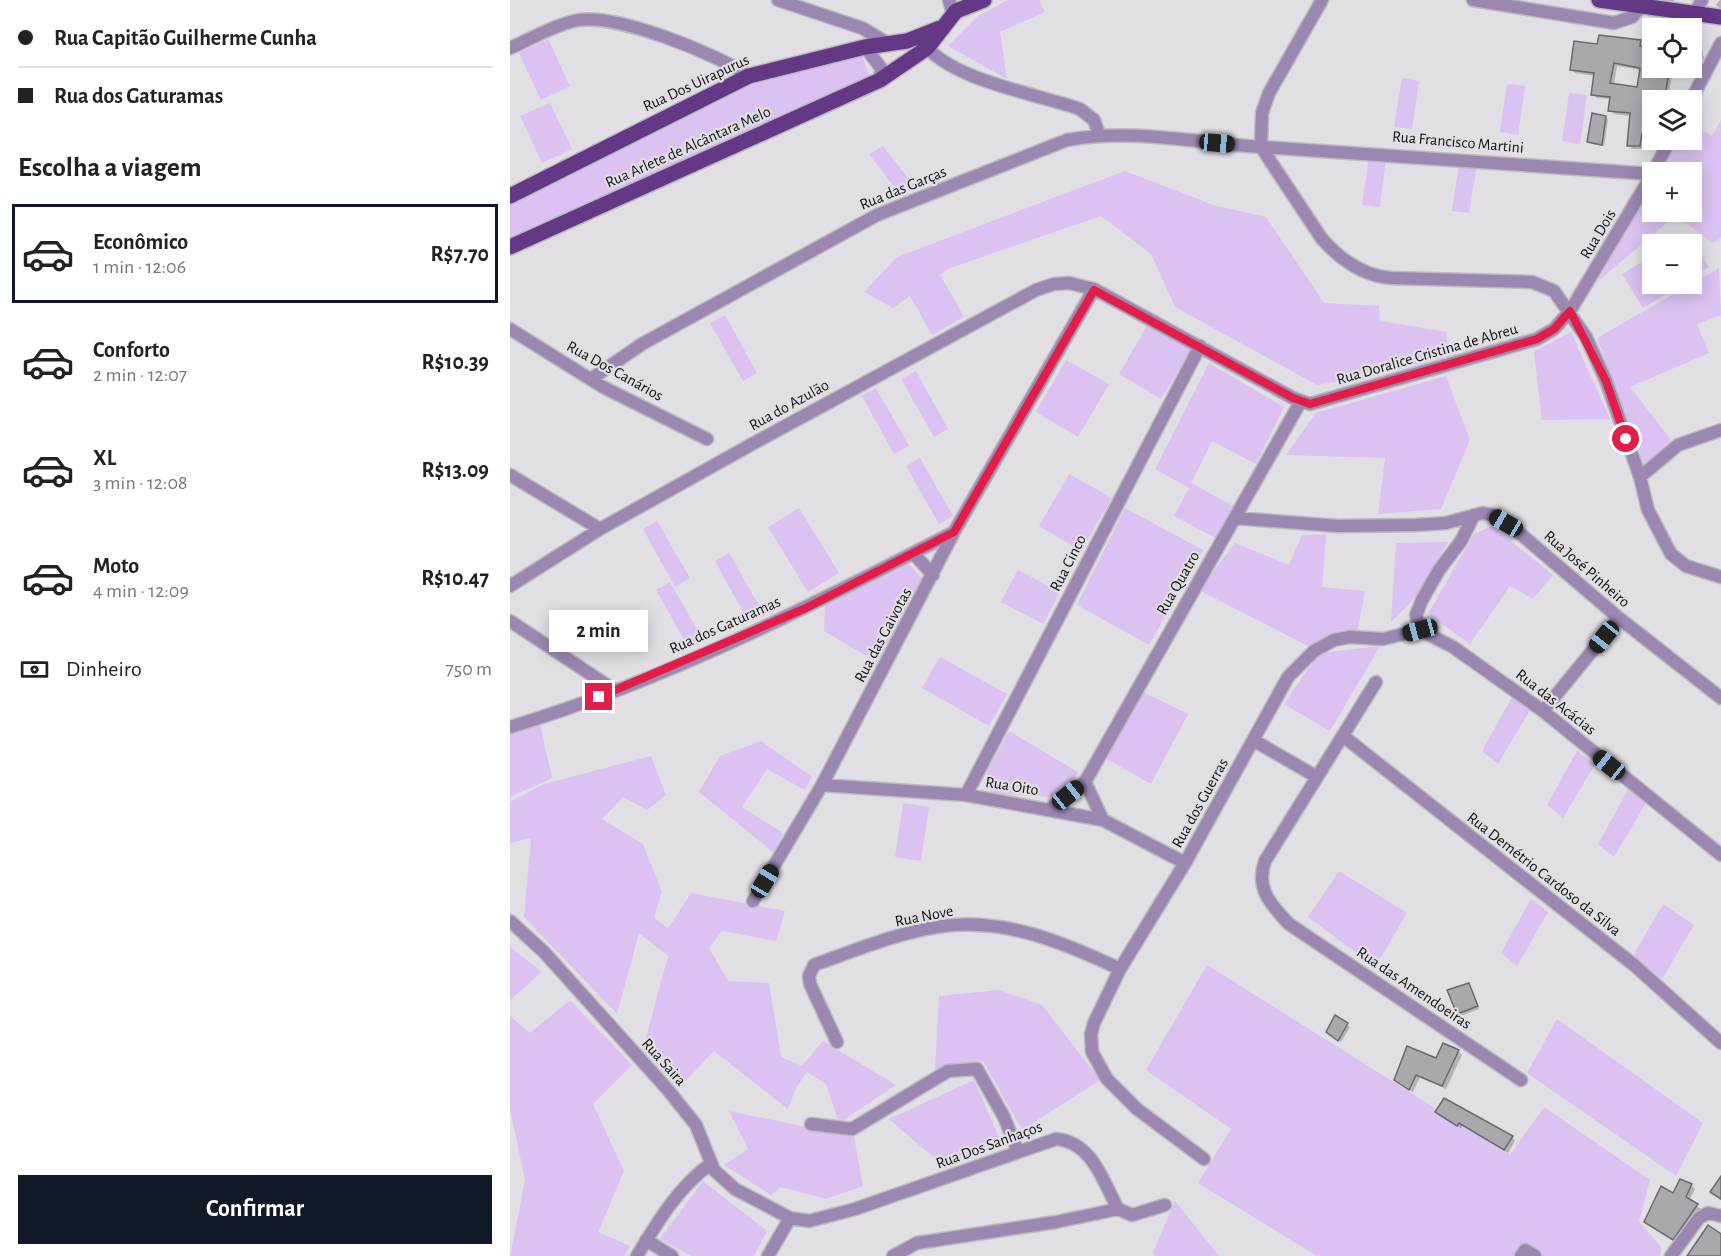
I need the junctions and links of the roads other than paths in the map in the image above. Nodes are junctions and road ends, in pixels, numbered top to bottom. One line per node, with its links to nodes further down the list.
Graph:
1 (778, 0): 10 (street)
2 (984, 0): 6 (main road)
3 (1322, 0): 19 (street)
4 (1473, 0): 7 (street)
5 (1599, 0): 7 (main road)
6 (953, 6): 11 (main road, Rua Dos Uirapurus)
7 (1641, 7): 8 (main road)
8 (1698, 7): 9 (main road)
9 (1721, 17)
10 (887, 43): 11 (main road, Rua Dos Uirapurus); 13 (main road, Rua Dos Uirapurus)
11 (923, 43): 16 (main road, Rua Arlete de Alcântara Melo); 18 (street)
12 (1721, 43): 17 (street)
13 (865, 47): 15 (main road, Rua Dos Uirapurus); 16 (street)
14 (510, 48): 15 (street)
15 (749, 76): 22 (main road, Rua Dos Uirapurus)
16 (880, 80): 23 (main road, Rua Arlete de Alcântara Melo)
17 (1696, 90)
18 (1099, 134): 19 (street, Rua das Garças); 28 (street, Rua das Garças)
19 (1261, 147): 20 (street, Rua Francisco Martini); 25 (street)
20 (1642, 172)
21 (1642, 191): 25 (street, Rua Dois)
22 (510, 196)
23 (510, 247)
24 (1094, 290): 27 (street); 36 (street, Rua do Azulão); 37 (street, Rua das Gaivotas)
25 (1570, 311): 29 (street, Rua Doralice Cristina de Abreu); 33 (street)
26 (510, 329): 28 (street, Rua Dos Canários)
27 (1200, 346): 29 (street); 55 (street, Rua Cinco)
28 (591, 380): 31 (street, Rua Dos Canários)
29 (1301, 402): 35 (street, Rua Quatro)
30 (1721, 430): 33 (street)
31 (707, 439)
32 (510, 475): 36 (street)
33 (1640, 477): 40 (street)
34 (1474, 515): 35 (street, Rua José Pinheiro); 42 (street, Rua José Pinheiro); 44 (street)
35 (1235, 518): 53 (street, Rua Quatro)
36 (600, 529): 41 (street, Rua do Azulão)
37 (954, 532): 38 (street, Rua dos Gaturamas); 39 (street, Rua das Gaivotas)
38 (913, 553): 39 (street); 46 (street, Rua dos Gaturamas)
39 (933, 575): 54 (street, Rua das Gaivotas)
40 (1721, 577)
41 (510, 586)
42 (1619, 618): 47 (street, Rua José Pinheiro); 48 (street)
43 (510, 621): 46 (street)
44 (1420, 630): 48 (street, Rua das Acácias); 51 (street, Rua dos Guerras)
45 (1376, 682): 50 (street, Rua das Amendoeiras)
46 (616, 691): 49 (street, Rua dos Gaturamas)
47 (1721, 698)
48 (1543, 711): 58 (street, Rua das Acácias)
49 (510, 728)
50 (1343, 736): 52 (street, Rua das Amendoeiras); 64 (street, Rua Demétrio Cardoso da Silva)
51 (1253, 741): 52 (street); 59 (street, Rua dos Guerras)
52 (1317, 777): 65 (street, Rua das Amendoeiras)
53 (1085, 782): 56 (street, Rua Quatro); 57 (street)
54 (822, 785): 55 (street, Rua Oito); 60 (street, Rua das Gaivotas)
55 (966, 795): 56 (street, Rua Oito)
56 (1050, 809): 57 (street, Rua Oito)
57 (1103, 820): 59 (street, Rua Oito)
58 (1721, 855)
59 (1185, 863): 62 (street, Rua dos Guerras)
60 (753, 901)
61 (510, 921): 69 (street, Rua Saira)
62 (1120, 969): 63 (street, Rua Nove); 68 (street, Rua dos Guerras)
63 (837, 1042)
64 (1721, 1043)
65 (1521, 1080)
66 (811, 1124): 67 (street)
67 (1018, 1152): 71 (street, Rua Dos Sanhaços); 73 (street, Rua Dos Sanhaços)
68 (1204, 1159)
69 (710, 1164): 73 (street, Rua Saira); 74 (street)
70 (1165, 1205): 71 (street)
71 (1118, 1209): 78 (street)
72 (1721, 1216): 79 (street)
73 (790, 1218): 77 (street)
74 (646, 1240): 75 (street); 76 (street)
75 (637, 1256)
76 (672, 1256)
77 (768, 1256)
78 (893, 1256)
79 (1671, 1256)

